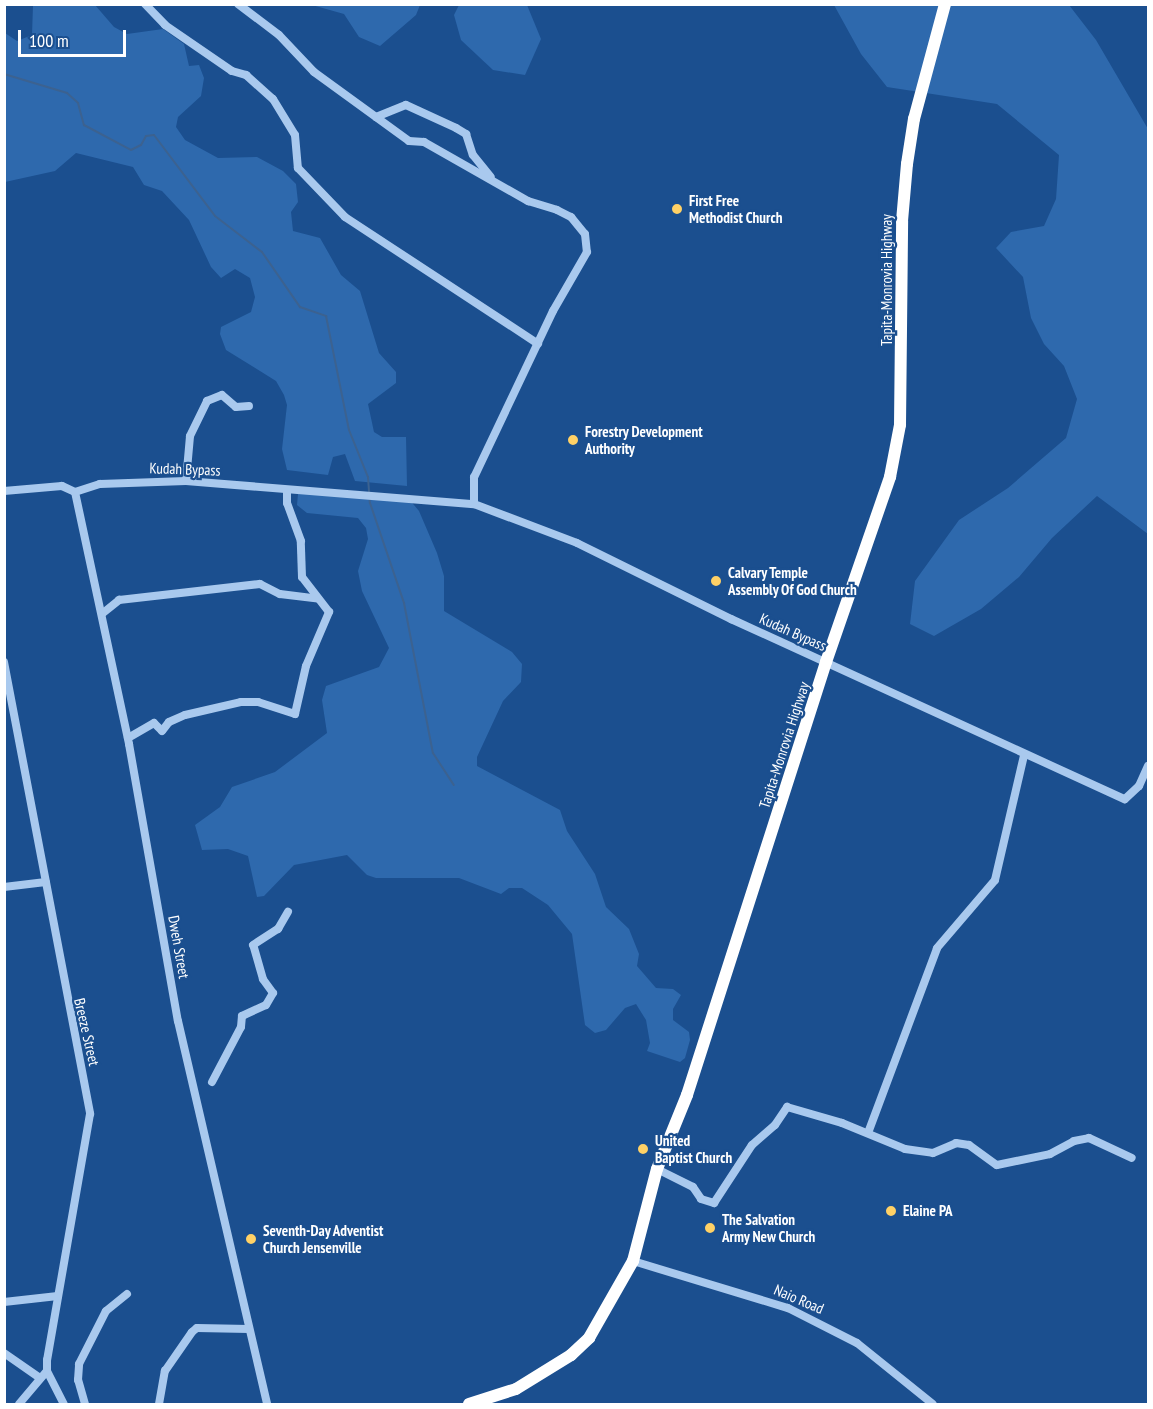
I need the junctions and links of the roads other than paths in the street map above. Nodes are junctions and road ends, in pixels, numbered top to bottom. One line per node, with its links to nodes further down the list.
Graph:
1 (145, 4): 6 (street)
2 (238, 4): 4 (street)
3 (945, 4): 16 (highway, Tapita-Monrovia Highway)
4 (376, 117): 5 (street); 5 (street)
5 (494, 180): 6 (street)
6 (538, 344): 12 (street)
7 (249, 406): 8 (street)
8 (186, 480): 9 (street, Kudah Bypass); 11 (street, Kudah Bypass)
9 (287, 489): 12 (street, Kudah Bypass); 13 (street)
10 (4, 491): 11 (street, Kudah Bypass)
11 (75, 492): 14 (street, Dweh Street)
12 (474, 504): 16 (street, Kudah Bypass)
13 (318, 598): 14 (street); 18 (street)
14 (103, 613): 18 (street, Dweh Street)
15 (4, 662): 17 (street, Breeze Street)
16 (826, 662): 19 (street, Kudah Bypass); 29 (highway, Tapita-Monrovia Highway)
17 (7, 699): 23 (street, Breeze Street)
18 (128, 738): 34 (street, Dweh Street)
19 (1024, 755): 22 (street, Kudah Bypass); 27 (street)
20 (1149, 766): 22 (street)
21 (1149, 783): 22 (street)
22 (1139, 786)
23 (46, 882): 24 (street); 32 (street, Breeze Street)
24 (4, 887)
25 (288, 912): 26 (street)
26 (212, 1082)
27 (868, 1133): 28 (street); 29 (street)
28 (1132, 1158)
29 (657, 1169): 30 (highway, Tapita-Monrovia Highway)
30 (633, 1261): 43 (highway, Tapita-Monrovia Highway); 44 (street, Naio Road)
31 (127, 1294): 40 (street)
32 (58, 1296): 33 (street); 36 (street, Breeze Street)
33 (4, 1302)
34 (249, 1329): 41 (street); 42 (street, Dweh Street)
35 (4, 1353): 37 (street)
36 (47, 1371): 37 (street); 39 (street)
37 (40, 1378): 38 (street)
38 (19, 1404)
39 (64, 1404)
40 (85, 1404)
41 (159, 1404)
42 (267, 1404)
43 (469, 1404)
44 (933, 1404)

